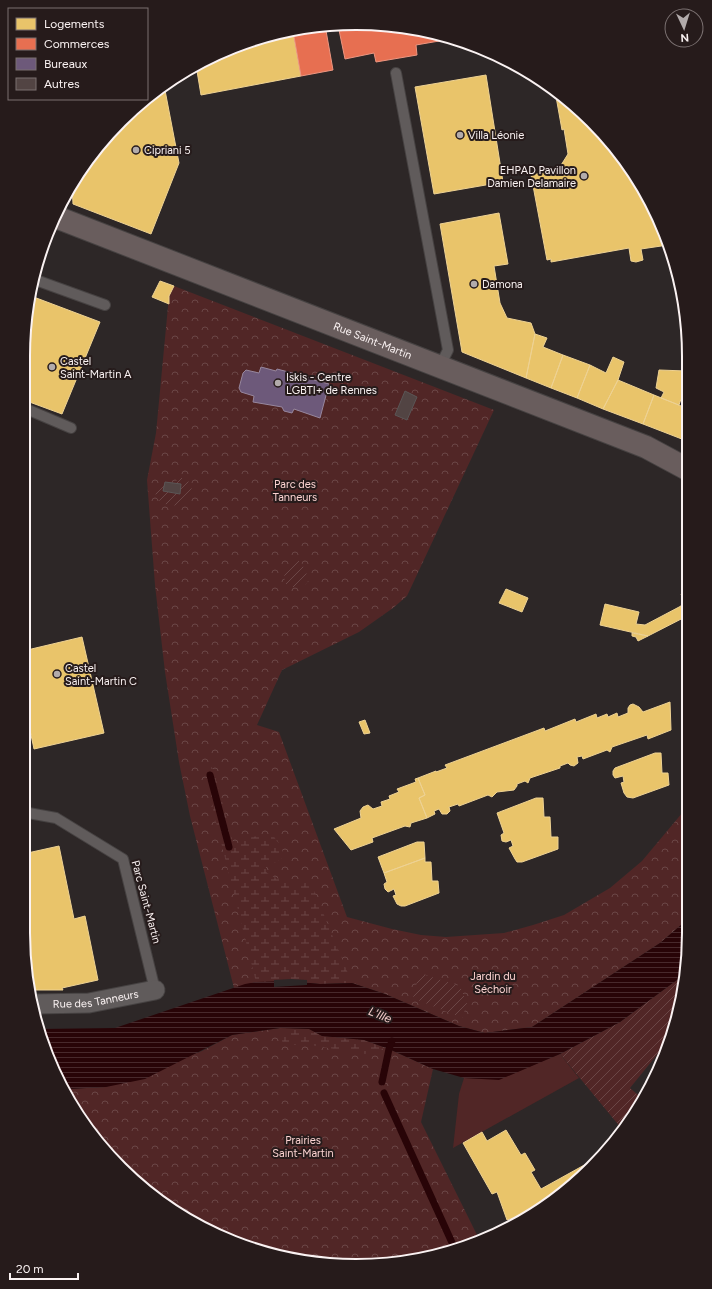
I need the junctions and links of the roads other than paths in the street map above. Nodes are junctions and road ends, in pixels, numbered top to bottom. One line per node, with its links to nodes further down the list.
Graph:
1 (396, 73): 5 (lane)
2 (61, 219): 5 (main road, Rue Saint-Martin)
3 (39, 281): 4 (lane)
4 (105, 305)
5 (440, 366): 8 (main road, Rue Saint-Martin)
6 (30, 411): 7 (lane)
7 (71, 428)
8 (682, 466)
9 (30, 813): 10 (lane, Parc Saint-Martin)
10 (155, 990): 11 (street, Rue des Tanneurs)
11 (38, 1004)

